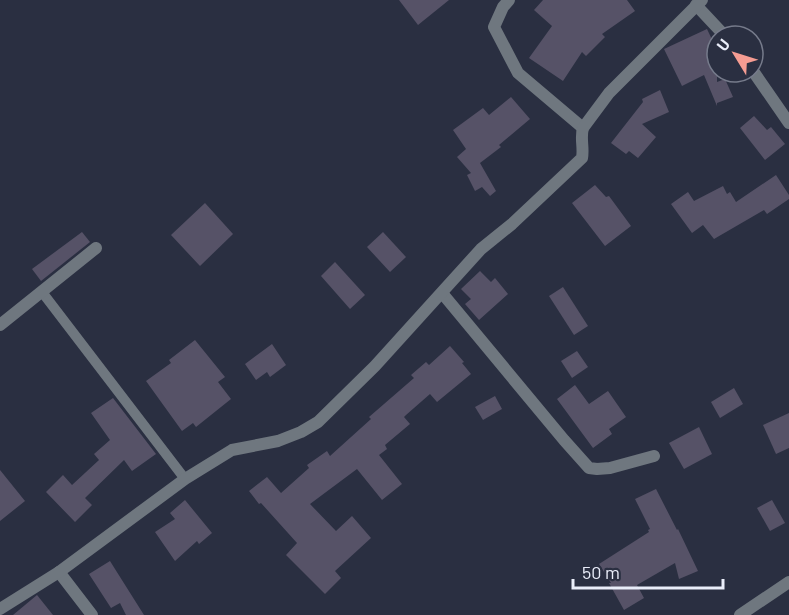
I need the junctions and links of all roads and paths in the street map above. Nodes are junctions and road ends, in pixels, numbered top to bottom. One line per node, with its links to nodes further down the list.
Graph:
1 (509, 0): 6 (street)
2 (699, 3): 3 (street); 6 (street)
3 (716, 24)
4 (763, 84): 5 (street)
5 (789, 123)
6 (583, 128): 9 (street)
7 (96, 248): 8 (street)
8 (42, 292): 10 (street); 12 (lane)
9 (442, 293): 11 (street); 12 (street)
10 (0, 325)
11 (654, 456)
12 (185, 479): 13 (street)
13 (60, 572): 15 (street); 16 (street)
14 (789, 582): 17 (street)
15 (0, 609)
16 (92, 615)
17 (740, 615)

